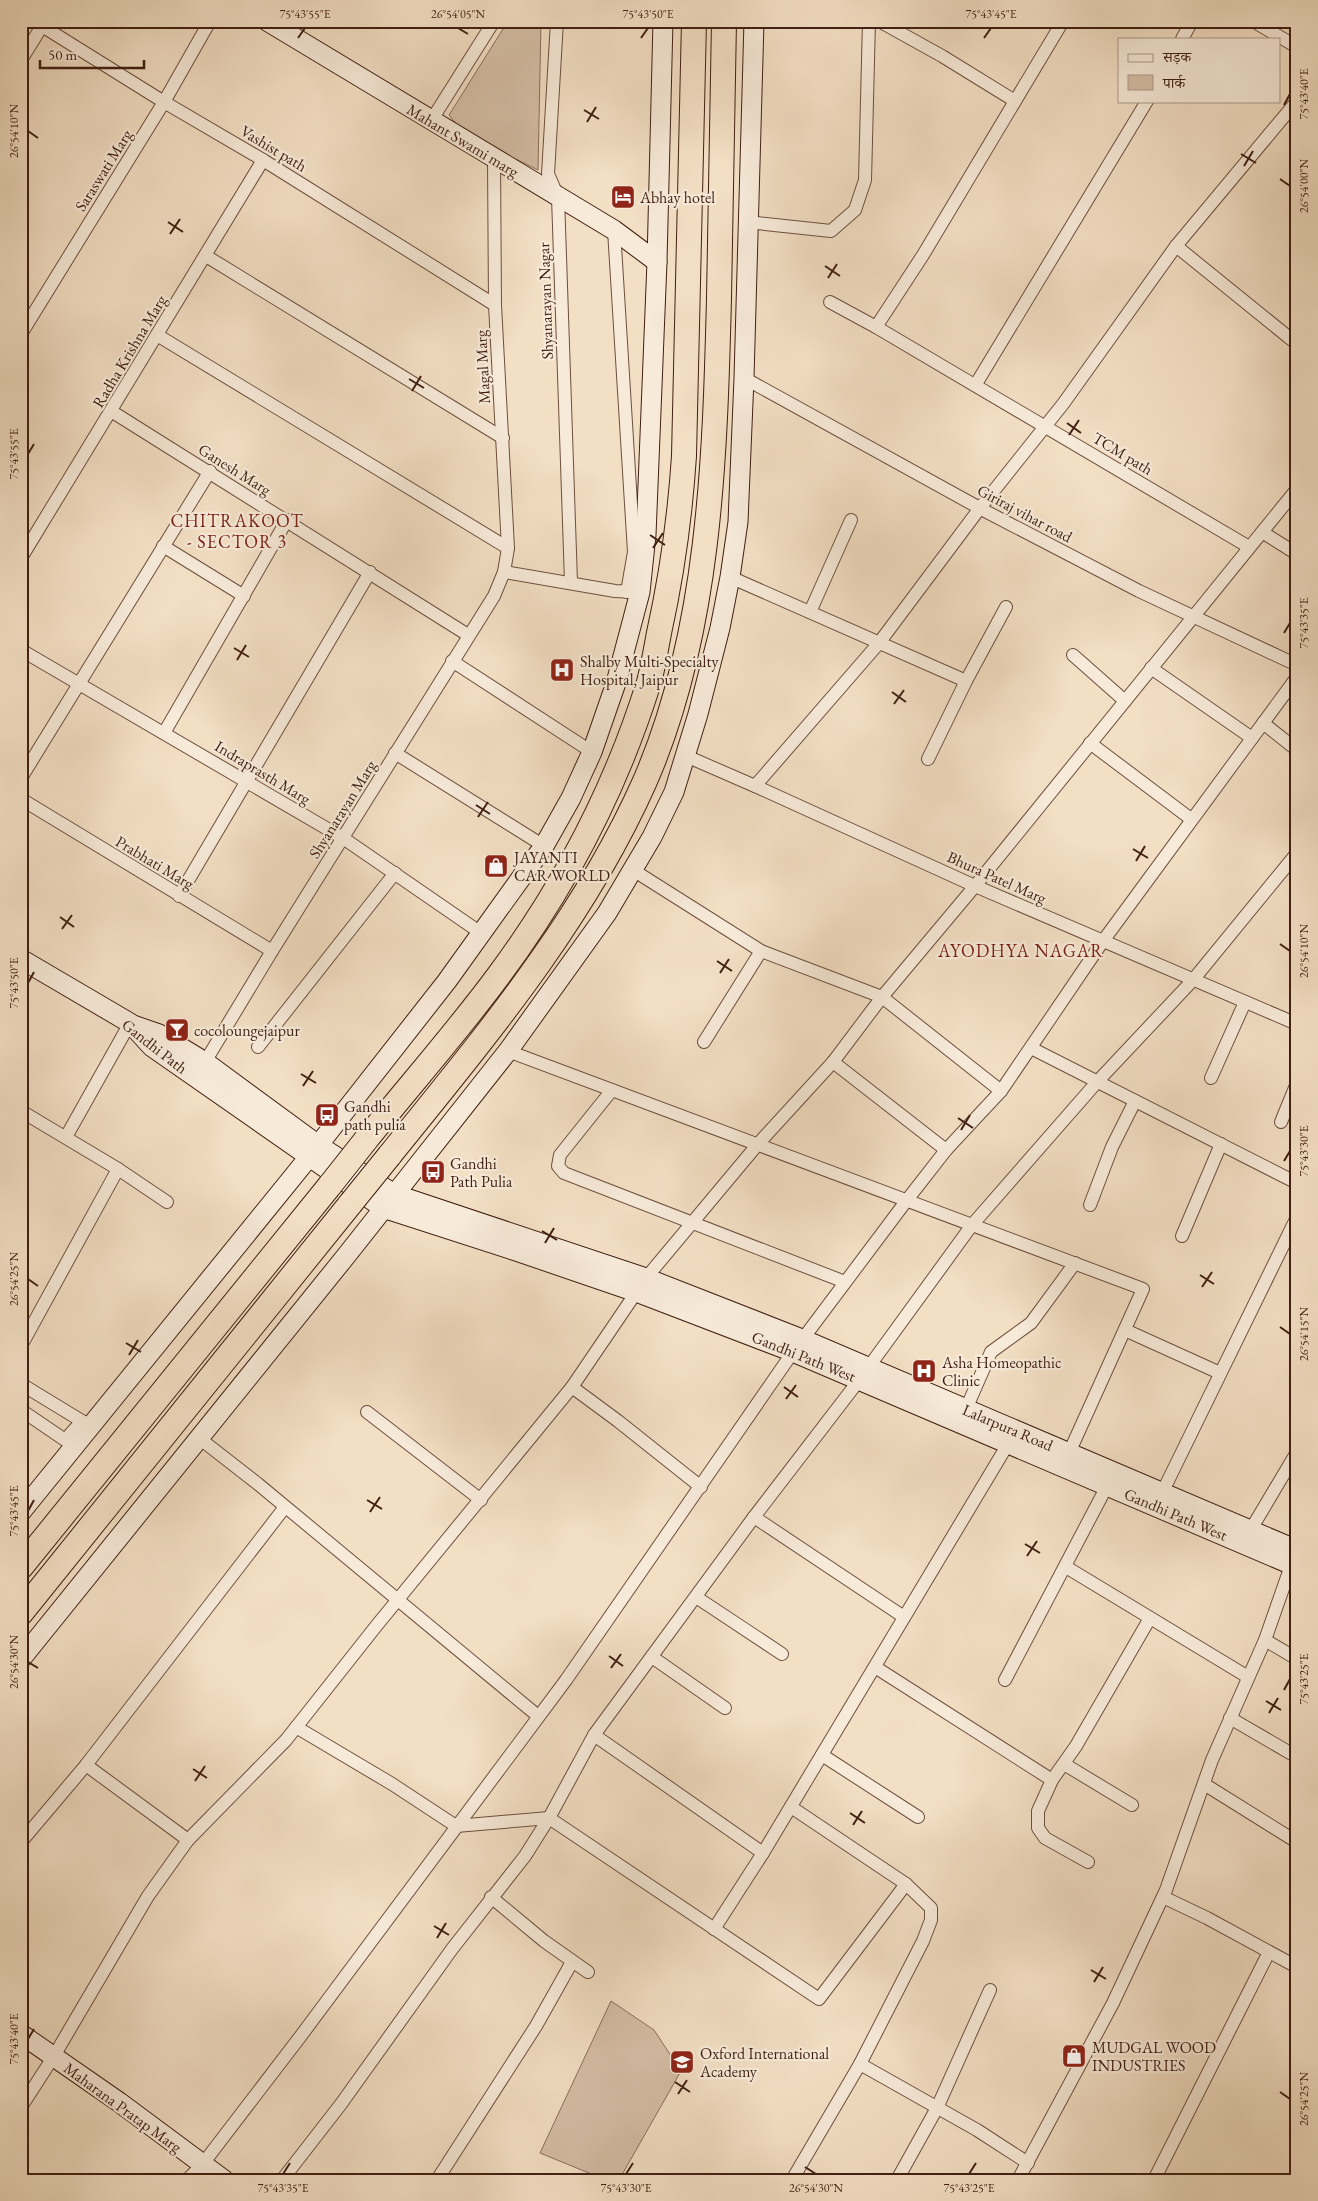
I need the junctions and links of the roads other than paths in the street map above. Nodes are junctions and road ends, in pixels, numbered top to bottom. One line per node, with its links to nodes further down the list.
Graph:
1 (210, 21): 20 (street, Saraswati Marg)
2 (267, 21): 22 (street, Mahant Swami marg)
3 (494, 21): 22 (street)
4 (557, 21): 25 (street, Shyanarayan Nagar)
5 (664, 21): 30 (street)
6 (694, 21): 161 (highway, bridge)
7 (724, 21): 164 (highway, bridge)
8 (754, 21): 26 (street)
9 (869, 21): 26 (street)
10 (879, 21): 18 (street)
11 (1063, 21): 18 (street)
12 (1192, 21): 15 (street)
13 (1253, 21): 16 (street)
14 (38, 24): 17 (street); 20 (street, Vashist path)
15 (1183, 38)
16 (1297, 47)
17 (21, 60)
18 (1015, 101): 33 (street)
19 (1297, 101): 28 (street)
20 (164, 102): 24 (street, Vashist path); 34 (street, Saraswati Marg)
21 (1146, 102): 38 (street)
22 (431, 122): 23 (street, Mahant Swami marg)
23 (494, 159): 25 (street, Mahant Swami marg); 32 (street, Magal Marg)
24 (263, 160): 29 (street, Radha Krishna Marg); 32 (street, Vashist path)
25 (558, 197): 27 (street, Mahant Swami marg); 56 (street, Shyanarayan Nagar)
26 (748, 222): 37 (street)
27 (614, 230): 30 (street, Mahant Swami marg); 57 (street)
28 (1176, 246): 36 (street); 40 (street)
29 (206, 256): 35 (street, Radha Krishna Marg); 41 (street)
30 (658, 262): 57 (street)
31 (830, 302): 33 (street, TCM path)
32 (495, 305): 41 (street, Magal Marg)
33 (876, 327): 38 (street, TCM path)
34 (21, 334)
35 (157, 335): 39 (street, Radha Krishna Marg); 50 (street)
36 (1297, 344)
37 (744, 378): 44 (street, Giriraj vihar road); 55 (street)
38 (976, 384): 40 (street, TCM path)
39 (111, 411): 42 (street, Ganesh Marg); 52 (street, Radha Krishna Marg)
40 (1046, 426): 44 (street); 49 (street, TCM path)
41 (503, 438): 50 (street, Magal Marg)
42 (210, 471): 45 (street, Ganesh Marg); 48 (street)
43 (1297, 489): 47 (street)
44 (980, 508): 61 (street, Giriraj vihar road); 63 (street)
45 (288, 520): 53 (street, Ganesh Marg); 58 (street)
46 (850, 520): 60 (street)
47 (1262, 532): 49 (street); 51 (street)
48 (163, 546): 58 (street); 71 (street)
49 (1249, 547): 61 (street)
50 (508, 548): 54 (street, Magal Marg)
51 (1297, 554)
52 (21, 558)
53 (370, 572): 62 (street, Ganesh Marg); 83 (street)
54 (504, 572): 56 (street); 62 (street, Shyanarayan Marg)
55 (730, 577): 60 (street); 80 (street)
56 (571, 582): 57 (street)
57 (633, 592): 78 (street)
58 (244, 596): 74 (street)
59 (1006, 608): 70 (street)
60 (810, 612): 63 (street)
61 (1193, 616): 67 (street, Giriraj vihar road); 68 (street)
62 (468, 635): 66 (street, Shyanarayan Marg)
63 (879, 643): 70 (street); 84 (street)
64 (21, 650): 71 (street, Indraprasth Marg)
65 (1073, 655): 72 (street)
66 (452, 661): 78 (street); 79 (street, Shyanarayan Marg)
67 (1297, 665)
68 (1151, 668): 72 (street); 75 (street)
69 (1297, 677): 73 (street)
70 (966, 681): 81 (street)
71 (78, 683): 74 (street, Indraprasth Marg); 82 (street)
72 (1125, 701): 76 (street)
73 (1263, 723): 75 (street); 77 (street)
74 (164, 732): 83 (street, Indraprasth Marg)
75 (1252, 738): 86 (street)
76 (1090, 743): 86 (street); 92 (street)
77 (1297, 750)
78 (592, 752): 88 (street)
79 (395, 753): 87 (street, Shyanarayan Marg); 88 (street)
80 (686, 756): 84 (street, Bhura Patel Marg); 90 (street)
81 (928, 759)
82 (21, 778)
83 (246, 781): 87 (street, Indraprasth Marg); 93 (street)
84 (755, 786): 92 (street, Bhura Patel Marg)
85 (21, 799): 93 (street, Prabhati Marg)
86 (1191, 819): 95 (street)
87 (343, 838): 91 (street, Indraprasth Marg); 96 (street, Shyanarayan Marg)
88 (544, 846): 94 (street)
89 (1297, 853): 99 (street)
90 (633, 870): 97 (street); 107 (street)
91 (395, 873): 94 (street, Indraprasth Marg); 105 (street)
92 (974, 886): 95 (street, Bhura Patel Marg); 100 (street)
93 (179, 896): 96 (street, Prabhati Marg)
94 (481, 933): 122 (street)
95 (1103, 941): 99 (street, Bhura Patel Marg); 106 (street)
96 (272, 951): 108 (street, Shyanarayan Marg)
97 (760, 951): 100 (street); 104 (street)
98 (21, 959): 102 (street, Gandhi Path)
99 (1193, 980): 101 (street, Bhura Patel Marg); 111 (street)
100 (882, 997): 109 (street); 114 (street)
101 (1245, 1002): 103 (street, Bhura Patel Marg); 110 (street)
102 (130, 1023): 108 (street); 118 (street); 122 (street, Gandhi Path)
103 (1297, 1024)
104 (704, 1042)
105 (258, 1047)
106 (1031, 1048): 111 (street); 114 (street)
107 (508, 1051): 113 (street); 126 (street)
108 (205, 1062): 122 (street)
109 (834, 1062): 119 (street); 121 (street)
110 (1211, 1078)
111 (1097, 1082): 115 (street); 131 (street)
112 (1297, 1083): 117 (street)
113 (612, 1090): 119 (street); 130 (street)
114 (1001, 1091): 121 (street)
115 (1135, 1101): 120 (street); 128 (street)
116 (23, 1117): 118 (street)
117 (1281, 1122)
118 (66, 1137): 123 (street)
119 (758, 1144): 125 (street); 130 (street)
120 (1221, 1144): 124 (street); 132 (street)
121 (946, 1150): 125 (street)
122 (314, 1151): 126 (street); 146 (street)
123 (118, 1169): 127 (street); 137 (street)
124 (1297, 1183)
125 (907, 1200): 131 (street); 134 (street)
126 (388, 1201): 135 (street); 148 (street)
127 (167, 1202)
128 (1090, 1205)
129 (1297, 1216): 140 (street)
130 (692, 1223): 134 (street); 135 (street)
131 (972, 1225): 133 (street); 139 (street)
132 (1182, 1236)
133 (1075, 1263): 136 (street); 143 (street)
134 (845, 1282): 138 (street)
135 (641, 1285): 138 (street, Gandhi Path West); 138 (street); 142 (street)
136 (1124, 1330): 140 (street); 150 (street)
137 (21, 1346)
138 (798, 1346): 139 (street, Gandhi Path West); 152 (street)
139 (864, 1373): 143 (street, Lalarpura Road); 147 (street, Gandhi Path West); 157 (street)
140 (1220, 1374): 153 (street)
141 (21, 1384): 146 (street)
142 (572, 1387): 152 (street); 154 (street)
143 (966, 1409): 147 (street, Lalarpura Road)
144 (21, 1410): 146 (street)
145 (366, 1412): 154 (street)
146 (86, 1423): 156 (street)
147 (1011, 1437): 150 (street, Lalarpura Road); 151 (street, Gandhi Path West); 165 (street)
148 (199, 1438): 155 (street); 170 (street)
149 (1297, 1452): 158 (street)
150 (1069, 1453): 153 (street, Lalarpura Road)
151 (1108, 1486): 159 (street, Gandhi Path West); 160 (street)
152 (701, 1487): 176 (street)
153 (1162, 1493): 158 (street, Lalarpura Road)
154 (481, 1500): 163 (street)
155 (286, 1507): 163 (street); 183 (street)
156 (21, 1512)
157 (754, 1517): 162 (street); 165 (street)
158 (1250, 1531): 159 (street, Lalarpura Road)
159 (1295, 1558): 167 (street)
160 (1066, 1567): 166 (street); 174 (street)
161 (21, 1568)
162 (696, 1596): 168 (street); 169 (street)
163 (397, 1600): 176 (street); 178 (street)
164 (21, 1613)
165 (904, 1617): 172 (street)
166 (1150, 1618): 173 (street); 182 (street)
167 (1265, 1640): 171 (street); 173 (street)
168 (782, 1654)
169 (652, 1657): 175 (street); 179 (street)
170 (21, 1659)
171 (1297, 1660)
172 (875, 1667): 180 (street); 184 (street)
173 (1248, 1677): 177 (street)
174 (1005, 1680)
175 (725, 1708)
176 (538, 1716): 190 (street)
177 (1230, 1718): 181 (street); 185 (street)
178 (296, 1727): 190 (street); 191 (street)
179 (594, 1735): 189 (street); 194 (street)
180 (822, 1755): 187 (street); 188 (street)
181 (1297, 1757)
182 (1064, 1764): 184 (street); 186 (street)
183 (86, 1765): 191 (street); 192 (street)
184 (1052, 1780): 195 (street)
185 (1204, 1784): 193 (street); 197 (street)
186 (1132, 1805)
187 (791, 1807): 194 (street); 196 (street)
188 (918, 1817)
189 (549, 1818): 190 (street); 198 (street); 199 (street)
190 (456, 1826): 210 (street)
191 (188, 1840): 206 (street)
192 (21, 1842)
193 (1297, 1842)
194 (763, 1853): 199 (street)
195 (1088, 1862)
196 (906, 1884): 199 (street); 207 (street)
197 (1163, 1897): 200 (street); 211 (street)
198 (492, 1898): 201 (street); 215 (street)
199 (714, 1929)
200 (1269, 1952): 202 (street); 219 (street)
201 (572, 1962): 203 (street); 216 (street)
202 (1297, 1967)
203 (588, 1972)
204 (990, 1990): 209 (street)
205 (21, 2034): 206 (street, Maharana Pratap Marg)
206 (54, 2056): 208 (street); 210 (street, Maharana Pratap Marg)
207 (860, 2064): 209 (street); 212 (street)
208 (21, 2107)
209 (937, 2108): 211 (street); 217 (street)
210 (202, 2164): 213 (street); 214 (street, Maharana Pratap Marg)
211 (1028, 2164): 218 (street)
212 (797, 2178)
213 (187, 2180)
214 (224, 2180)
215 (282, 2180)
216 (437, 2180)
217 (897, 2180)
218 (1018, 2180)
219 (1154, 2180)

